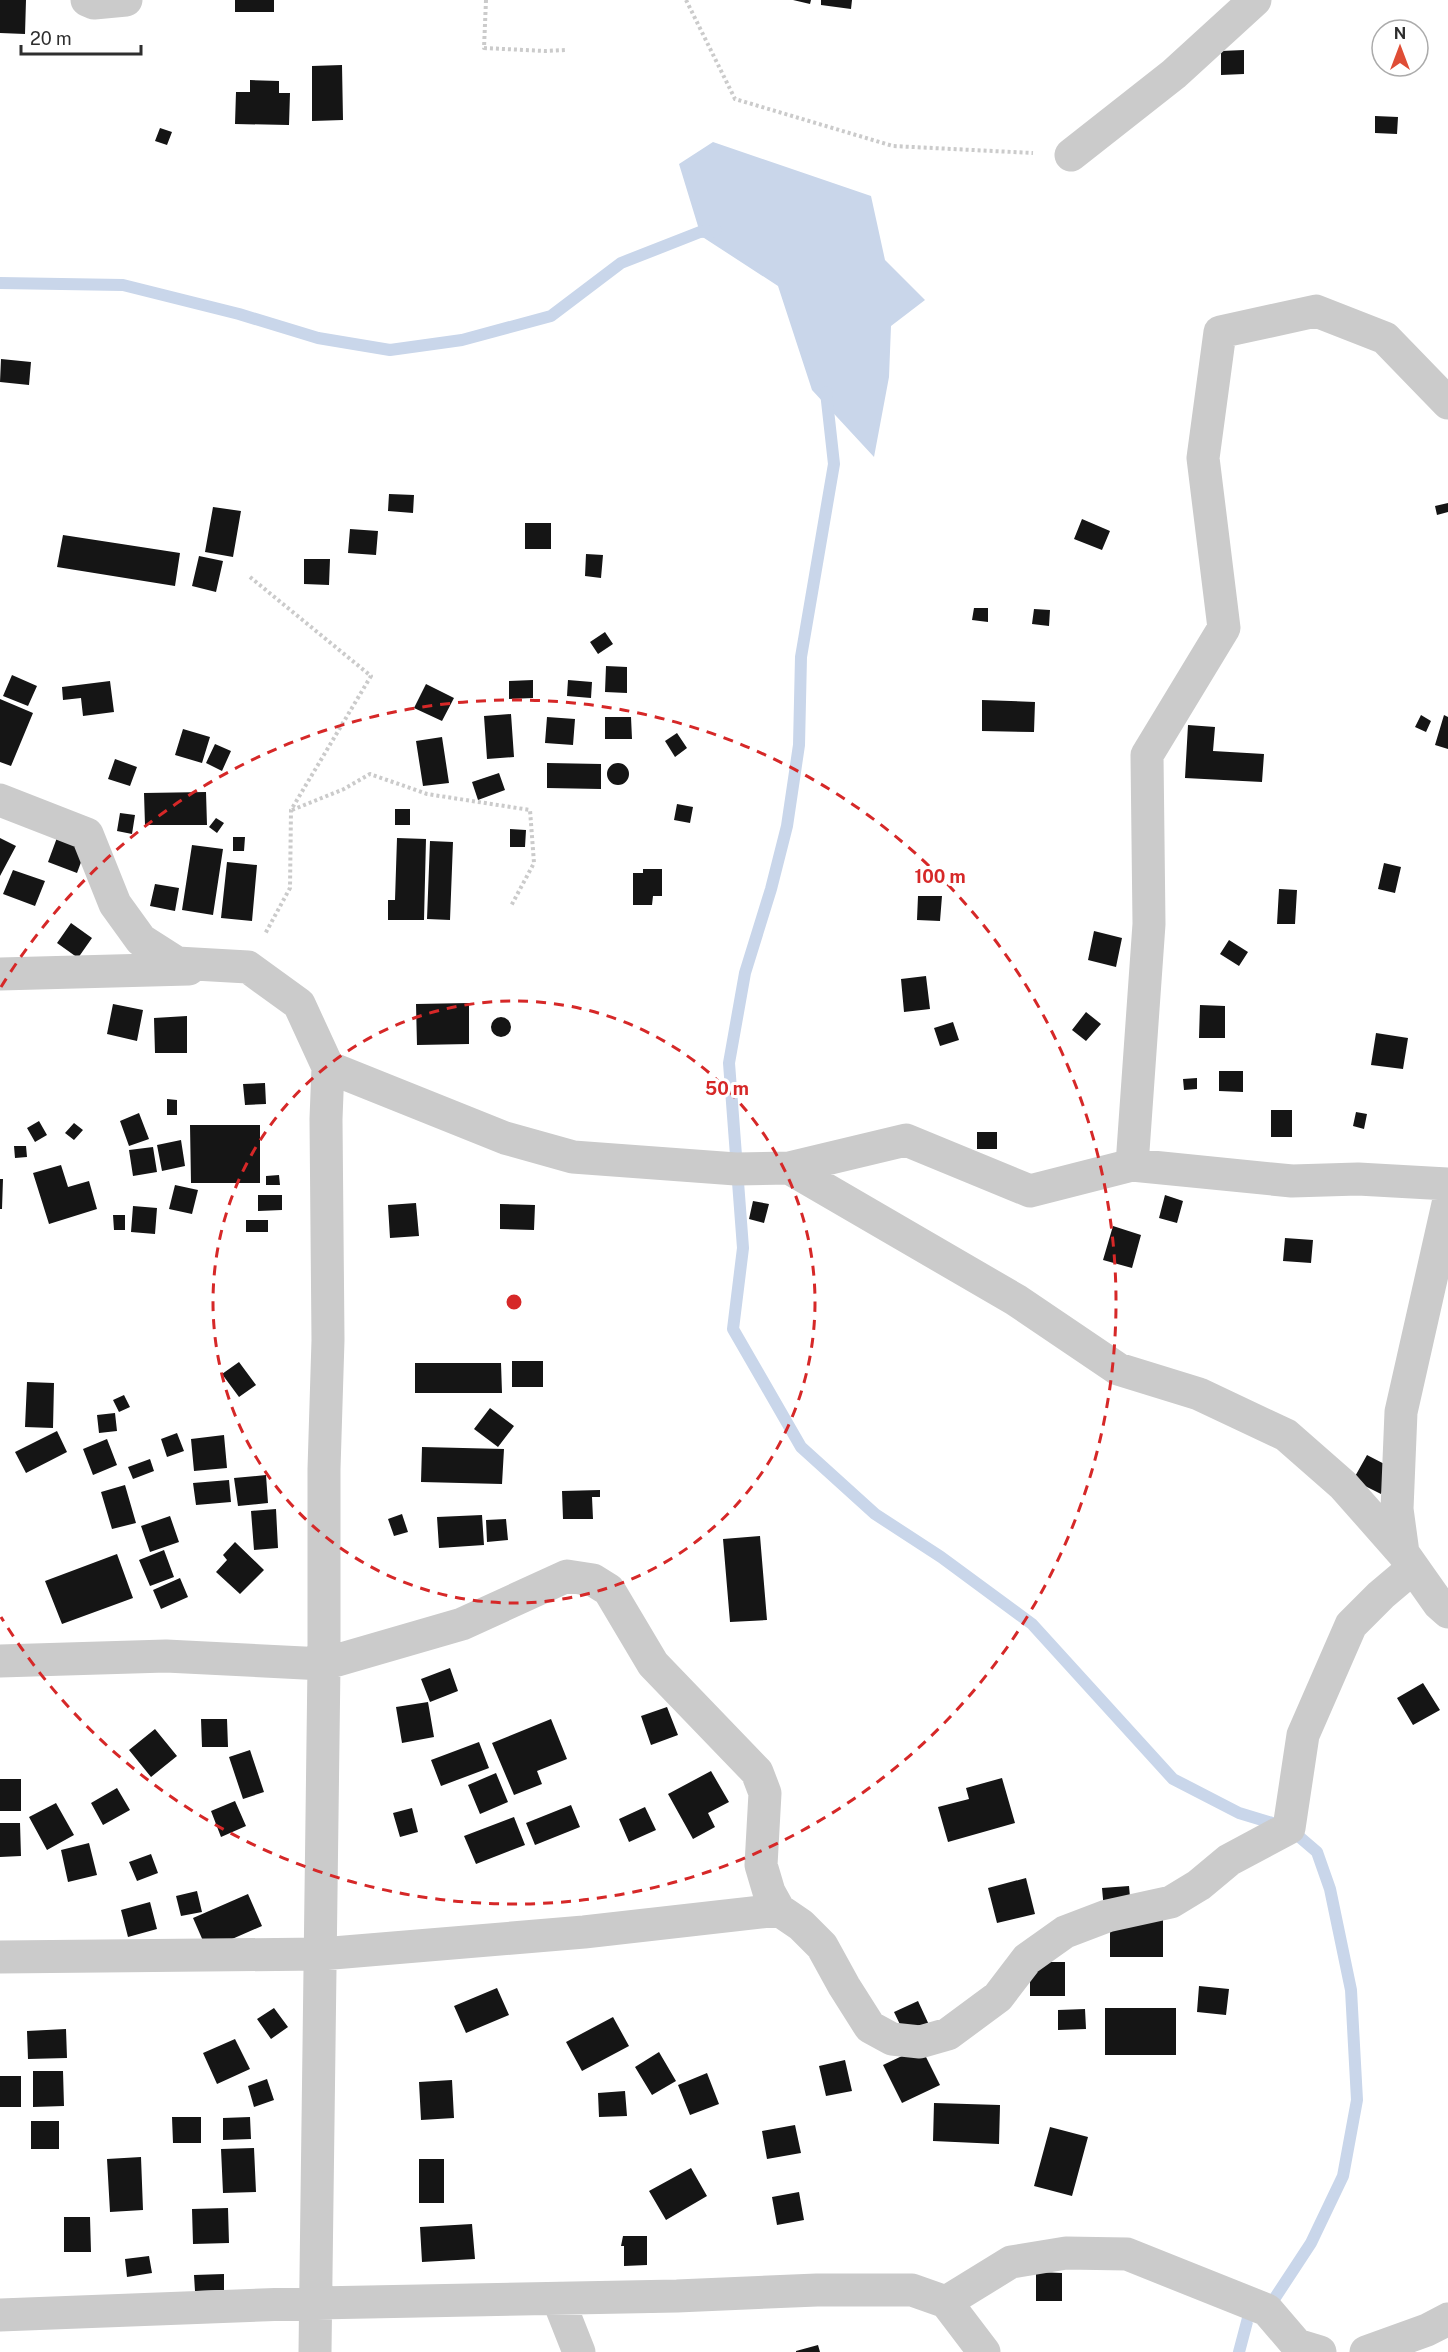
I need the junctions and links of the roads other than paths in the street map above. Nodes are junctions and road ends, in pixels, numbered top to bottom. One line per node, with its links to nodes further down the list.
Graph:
1 (87, 0): 2 (street)
2 (126, 0)
3 (1255, 0): 4 (street)
4 (1071, 155)
5 (1448, 403): 10 (street)
6 (0, 800): 7 (street)
7 (248, 967): 8 (street); 9 (street)
8 (0, 974)
9 (328, 1067): 11 (street); 17 (street)
10 (1132, 1165): 11 (street); 12 (street)
11 (789, 1168): 14 (street)
12 (1448, 1184)
13 (1448, 1204): 14 (street)
14 (1408, 1560): 15 (street); 18 (street)
15 (1448, 1612)
16 (0, 1661): 17 (street)
17 (324, 1664): 18 (street); 19 (street)
18 (779, 1910): 19 (street)
19 (321, 1954): 20 (street); 23 (street)
20 (0, 1957)
21 (558, 2299): 22 (street); 23 (street); 27 (street)
22 (946, 2302): 28 (street); 29 (street)
23 (316, 2303): 24 (street); 26 (street)
24 (0, 2315)
25 (1448, 2319): 30 (street)
26 (315, 2352)
27 (579, 2352)
28 (984, 2352)
29 (1320, 2352)
30 (1366, 2352)

